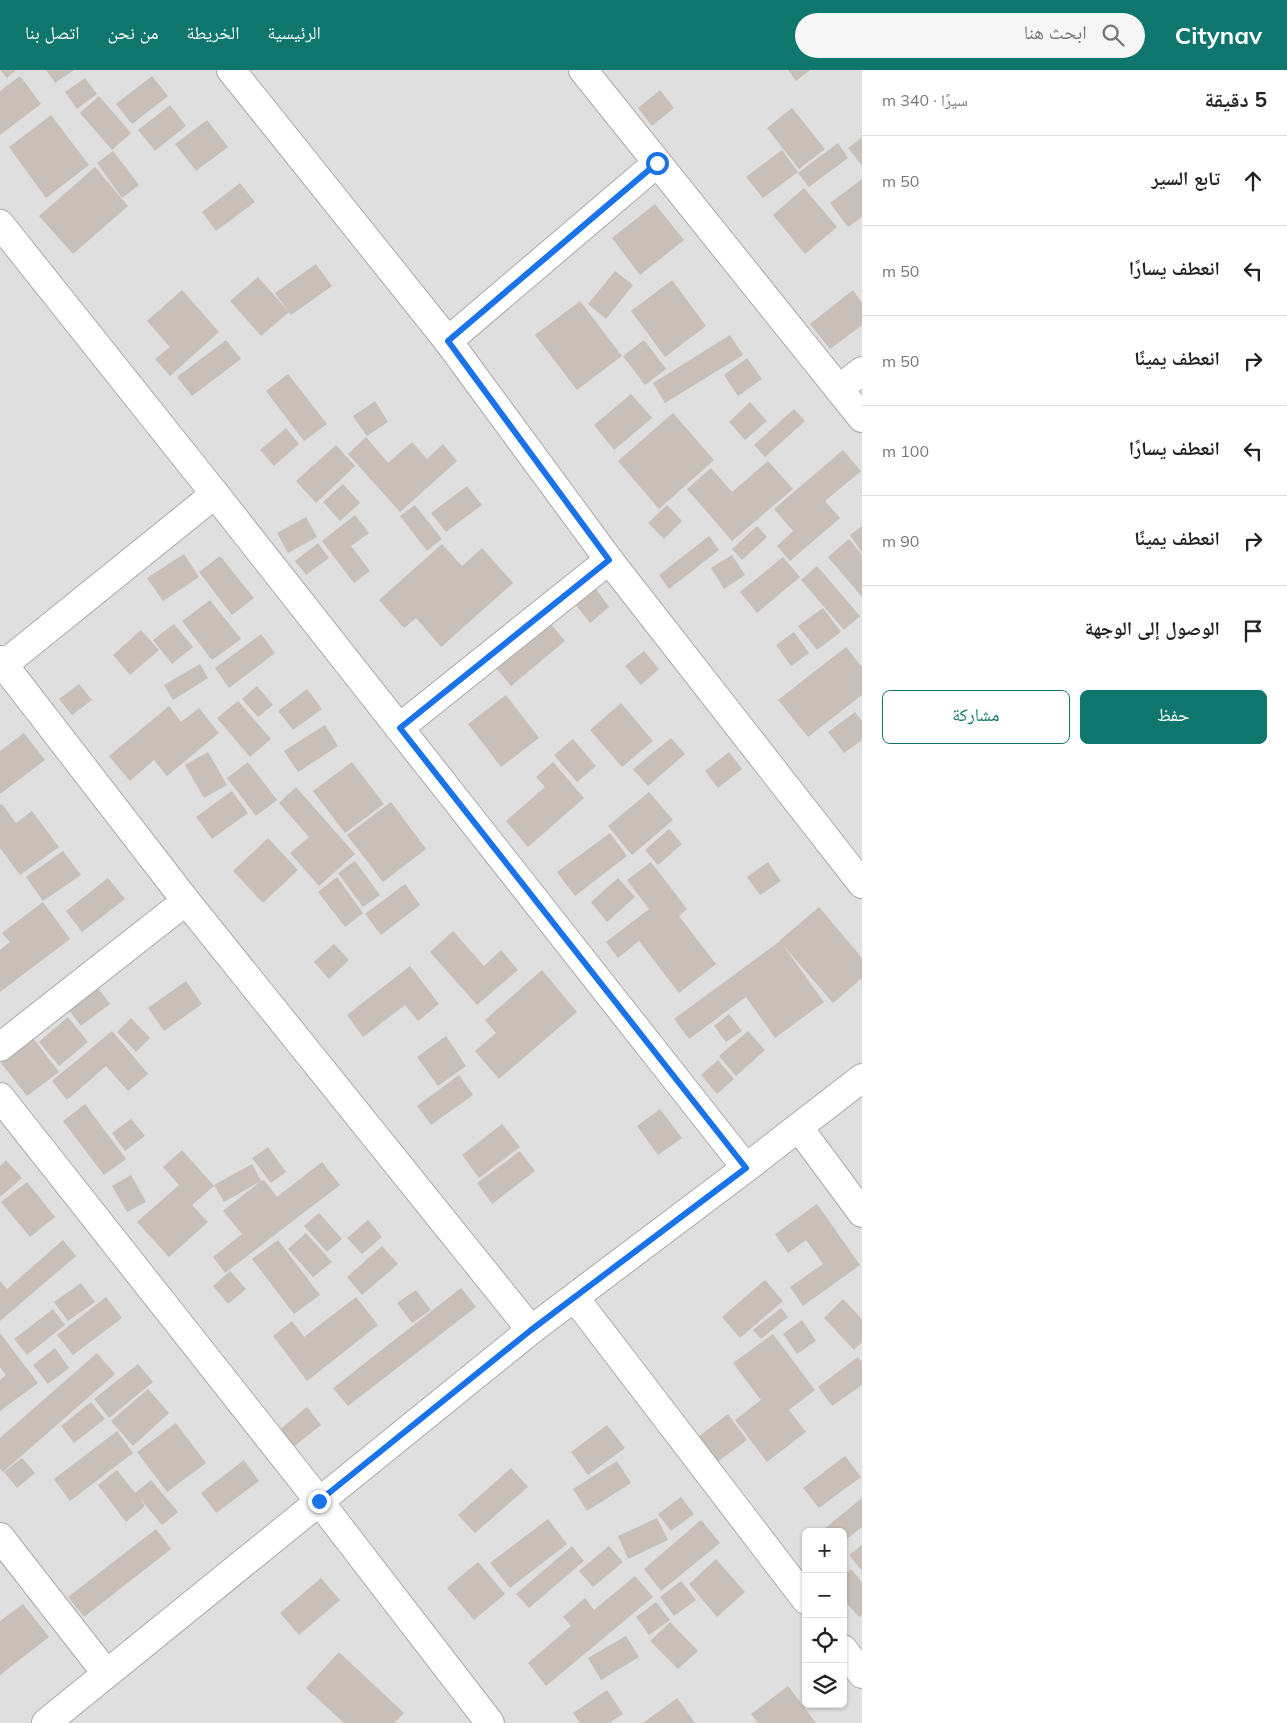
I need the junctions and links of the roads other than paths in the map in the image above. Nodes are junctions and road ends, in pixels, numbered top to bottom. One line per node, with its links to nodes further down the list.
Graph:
1 (231, 70): 5 (street)
2 (583, 70): 3 (street)
3 (657, 163): 5 (street); 7 (street)
4 (0, 226): 9 (street)
5 (448, 341): 10 (street)
6 (862, 371): 7 (street)
7 (839, 388): 8 (street)
8 (862, 418)
9 (214, 494): 11 (street); 12 (street)
10 (609, 560): 12 (street); 13 (street)
11 (2, 662): 14 (street)
12 (400, 728): 19 (street)
13 (862, 884)
14 (186, 901): 15 (street); 22 (street)
15 (0, 1047)
16 (862, 1078): 18 (street)
17 (0, 1097): 23 (street)
18 (799, 1128): 19 (street); 20 (street)
19 (746, 1168): 21 (street)
20 (862, 1213)
21 (575, 1298): 22 (street); 25 (street)
22 (531, 1330): 23 (street)
23 (319, 1501): 27 (street); 30 (street)
24 (0, 1537): 27 (street)
25 (802, 1595)
26 (847, 1654): 28 (street)
27 (106, 1673): 29 (street)
28 (862, 1674)
29 (46, 1723)
30 (490, 1723)

